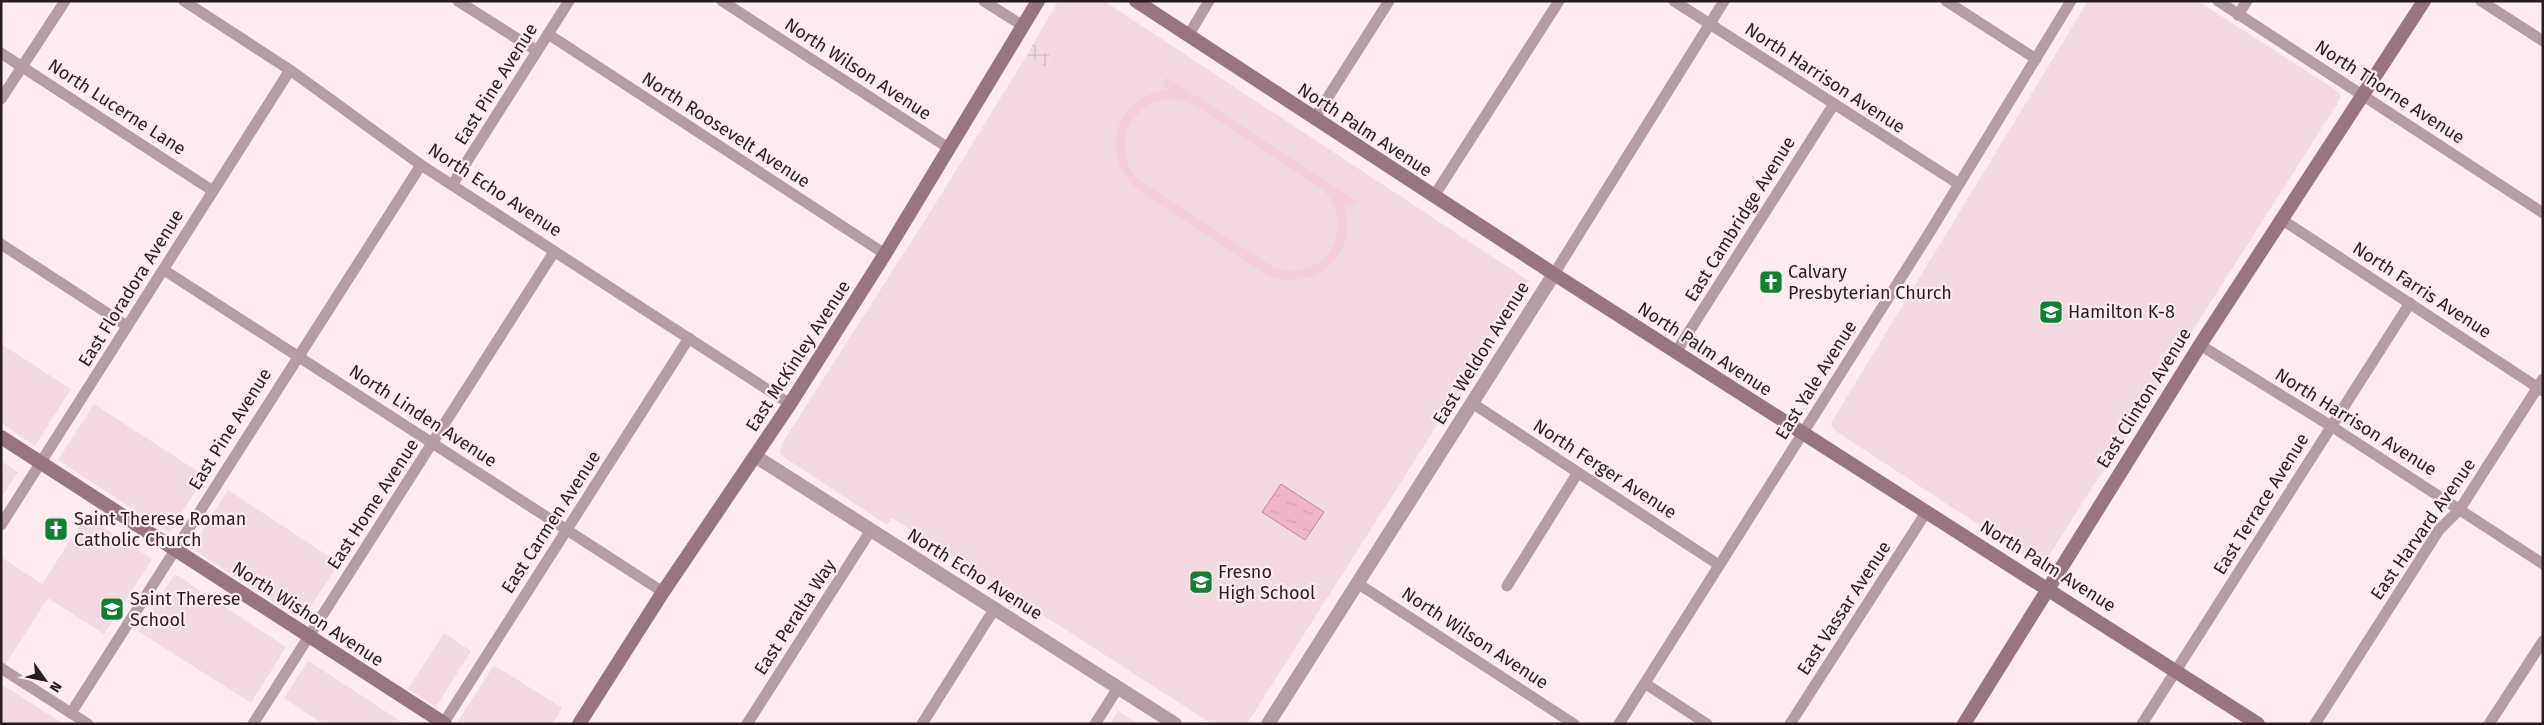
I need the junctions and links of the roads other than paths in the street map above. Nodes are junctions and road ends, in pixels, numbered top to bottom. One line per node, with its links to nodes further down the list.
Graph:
1 (65, 1): 29 (street)
2 (184, 1): 30 (street, North Echo Avenue)
3 (458, 1): 26 (street)
4 (569, 1): 23 (street, East Pine Avenue)
5 (722, 1): 35 (street, North Wilson Avenue)
6 (984, 1): 22 (street)
7 (1038, 1): 22 (main road, East McKinley Avenue)
8 (1136, 1): 24 (main road, North Palm Avenue)
9 (1209, 1): 24 (street)
10 (1388, 1): 34 (street)
11 (1559, 1): 40 (street)
12 (1674, 1): 21 (street, North Harrison Avenue)
13 (1724, 1): 21 (street, East Weldon Avenue)
14 (1946, 1): 28 (street)
15 (2071, 1): 28 (street, East Yale Avenue)
16 (2218, 1): 20 (street, North Thorne Avenue)
17 (2247, 1): 20 (street)
18 (2424, 1): 31 (main road, East Clinton Avenue)
19 (2481, 1): 25 (street)
20 (2238, 15): 31 (street, North Thorne Avenue)
21 (1710, 25): 33 (street, North Harrison Avenue); 47 (street, East Weldon Avenue)
22 (1023, 26): 35 (main road, East McKinley Avenue)
23 (548, 34): 26 (street, East Pine Avenue); 45 (street, North Roosevelt Avenue)
24 (1188, 36): 34 (main road, North Palm Avenue)
25 (2543, 41)
26 (537, 51): 38 (street, East Pine Avenue)
27 (1, 53): 29 (street, North Lucerne Lane)
28 (2036, 59): 37 (street, East Yale Avenue)
29 (23, 67): 32 (street); 39 (street, North Lucerne Lane)
30 (290, 70): 36 (street, North Echo Avenue); 39 (street, East Floradora Avenue)
31 (2364, 97): 41 (street, North Thorne Avenue); 42 (main road, East Clinton Avenue)
32 (1, 100)
33 (1834, 104): 37 (street, North Harrison Avenue); 52 (street, East Cambridge Avenue)
34 (1314, 119): 40 (main road, North Palm Avenue)
35 (950, 149): 45 (main road, East McKinley Avenue)
36 (421, 165): 38 (street, North Echo Avenue); 53 (street, East Pine Avenue)
37 (1959, 184): 58 (street, East Yale Avenue)
38 (452, 185): 44 (street, North Echo Avenue)
39 (213, 192): 46 (street, East Floradora Avenue)
40 (1434, 196): 47 (main road, North Palm Avenue)
41 (2543, 212)
42 (2281, 219): 48 (street, North Farris Avenue); 51 (main road, East Clinton Avenue)
43 (1, 244): 49 (street)
44 (554, 252): 50 (street, North Echo Avenue); 60 (street, East Home Avenue)
45 (885, 254): 56 (main road, East McKinley Avenue)
46 (164, 270): 49 (street, East Floradora Avenue); 53 (street, North Linden Avenue)
47 (1554, 274): 52 (main road, North Palm Avenue); 55 (street, East Weldon Avenue)
48 (2410, 303): 54 (street, North Farris Avenue); 57 (street, East Terrace Avenue)
49 (128, 326): 62 (street, East Floradora Avenue)
50 (689, 338): 56 (street, North Echo Avenue); 67 (street, East Carmen Avenue)
51 (2200, 345): 57 (street, North Harrison Avenue); 74 (main road, East Clinton Avenue)
52 (1676, 352): 58 (main road, North Palm Avenue)
53 (297, 356): 60 (street, North Linden Avenue); 69 (street, East Pine Avenue)
54 (2541, 385): 64 (street, East Harvard Avenue)
55 (1472, 403): 63 (street, North Ferger Avenue); 72 (street, East Weldon Avenue)
56 (790, 404): 61 (main road, East McKinley Avenue)
57 (2331, 426): 64 (street, North Harrison Avenue); 80 (street, East Terrace Avenue)
58 (1802, 434): 65 (main road, North Palm Avenue); 70 (street, East Yale Avenue)
59 (1, 437): 62 (main road, North Wishon Avenue)
60 (433, 443): 67 (street, North Linden Avenue); 77 (street, East Home Avenue)
61 (756, 456): 68 (street, North Echo Avenue); 75 (main road, East McKinley Avenue)
62 (42, 463): 66 (street, East Floradora Avenue); 69 (main road, North Wishon Avenue)
63 (1577, 474): 70 (street, North Ferger Avenue); 73 (street)
64 (2460, 509): 71 (street, North Harrison Avenue); 100 (street, East Harvard Avenue)
65 (1927, 511): 74 (main road, North Palm Avenue); 96 (street, East Vassar Avenue)
66 (1, 525)
67 (567, 530): 75 (street, North Linden Avenue); 84 (street, East Carmen Avenue)
68 (871, 530): 76 (street, North Echo Avenue); 88 (street, East Peralta Way)
69 (174, 550): 77 (main road, North Wishon Avenue); 83 (street, East Pine Avenue)
70 (1719, 564): 81 (street, East Yale Avenue)
71 (2543, 564)
72 (1357, 583): 92 (street, East Weldon Avenue); 93 (street, North Wilson Avenue)
73 (1507, 586)
74 (2047, 588): 80 (main road, North Palm Avenue); 97 (main road, East Clinton Avenue)
75 (662, 592): 87 (main road, East McKinley Avenue)
76 (995, 608): 82 (street, North Echo Avenue); 89 (street)
77 (308, 637): 84 (main road, North Wishon Avenue); 86 (street, East Home Avenue)
78 (2543, 641): 101 (street)
79 (1, 668): 83 (street)
80 (2176, 670): 98 (street, East Terrace Avenue); 99 (main road, North Palm Avenue)
81 (1646, 684): 94 (street, East Yale Avenue); 95 (street)
82 (1118, 688): 90 (street); 91 (street, North Echo Avenue)
83 (71, 713): 85 (street)
84 (444, 723)
85 (88, 724)
86 (253, 724)
87 (579, 724)
88 (748, 724)
89 (922, 724)
90 (1095, 724)
91 (1175, 724)
92 (1268, 724)
93 (1574, 724)
94 (1619, 724)
95 (1707, 724)
96 (1790, 724)
97 (1964, 724)
98 (2142, 724)
99 (2258, 724)
100 (2315, 724)
101 (2489, 724)

